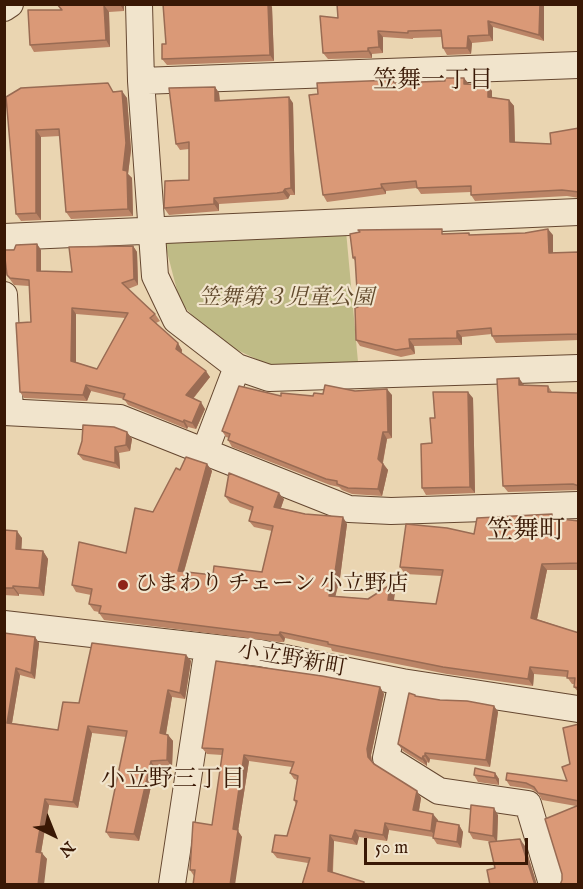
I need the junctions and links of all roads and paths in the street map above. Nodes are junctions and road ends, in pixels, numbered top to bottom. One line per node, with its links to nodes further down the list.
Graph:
1 (10, 4): 3 (street)
2 (139, 4): 5 (street)
3 (4, 8)
4 (579, 65): 5 (street)
5 (141, 81): 7 (street)
6 (579, 212): 7 (street)
7 (151, 232): 8 (street); 10 (street)
8 (4, 237)
9 (4, 295): 12 (street)
10 (237, 367): 11 (street); 13 (street)
11 (579, 368)
12 (7, 412): 13 (street)
13 (205, 451): 14 (street)
14 (579, 505)
15 (4, 624): 16 (street, 小立野新町)
16 (208, 647): 17 (street, 小立野新町); 19 (street)
17 (402, 682): 18 (street, 小立野新町); 20 (street)
18 (579, 709)
19 (171, 885)
20 (552, 885)

